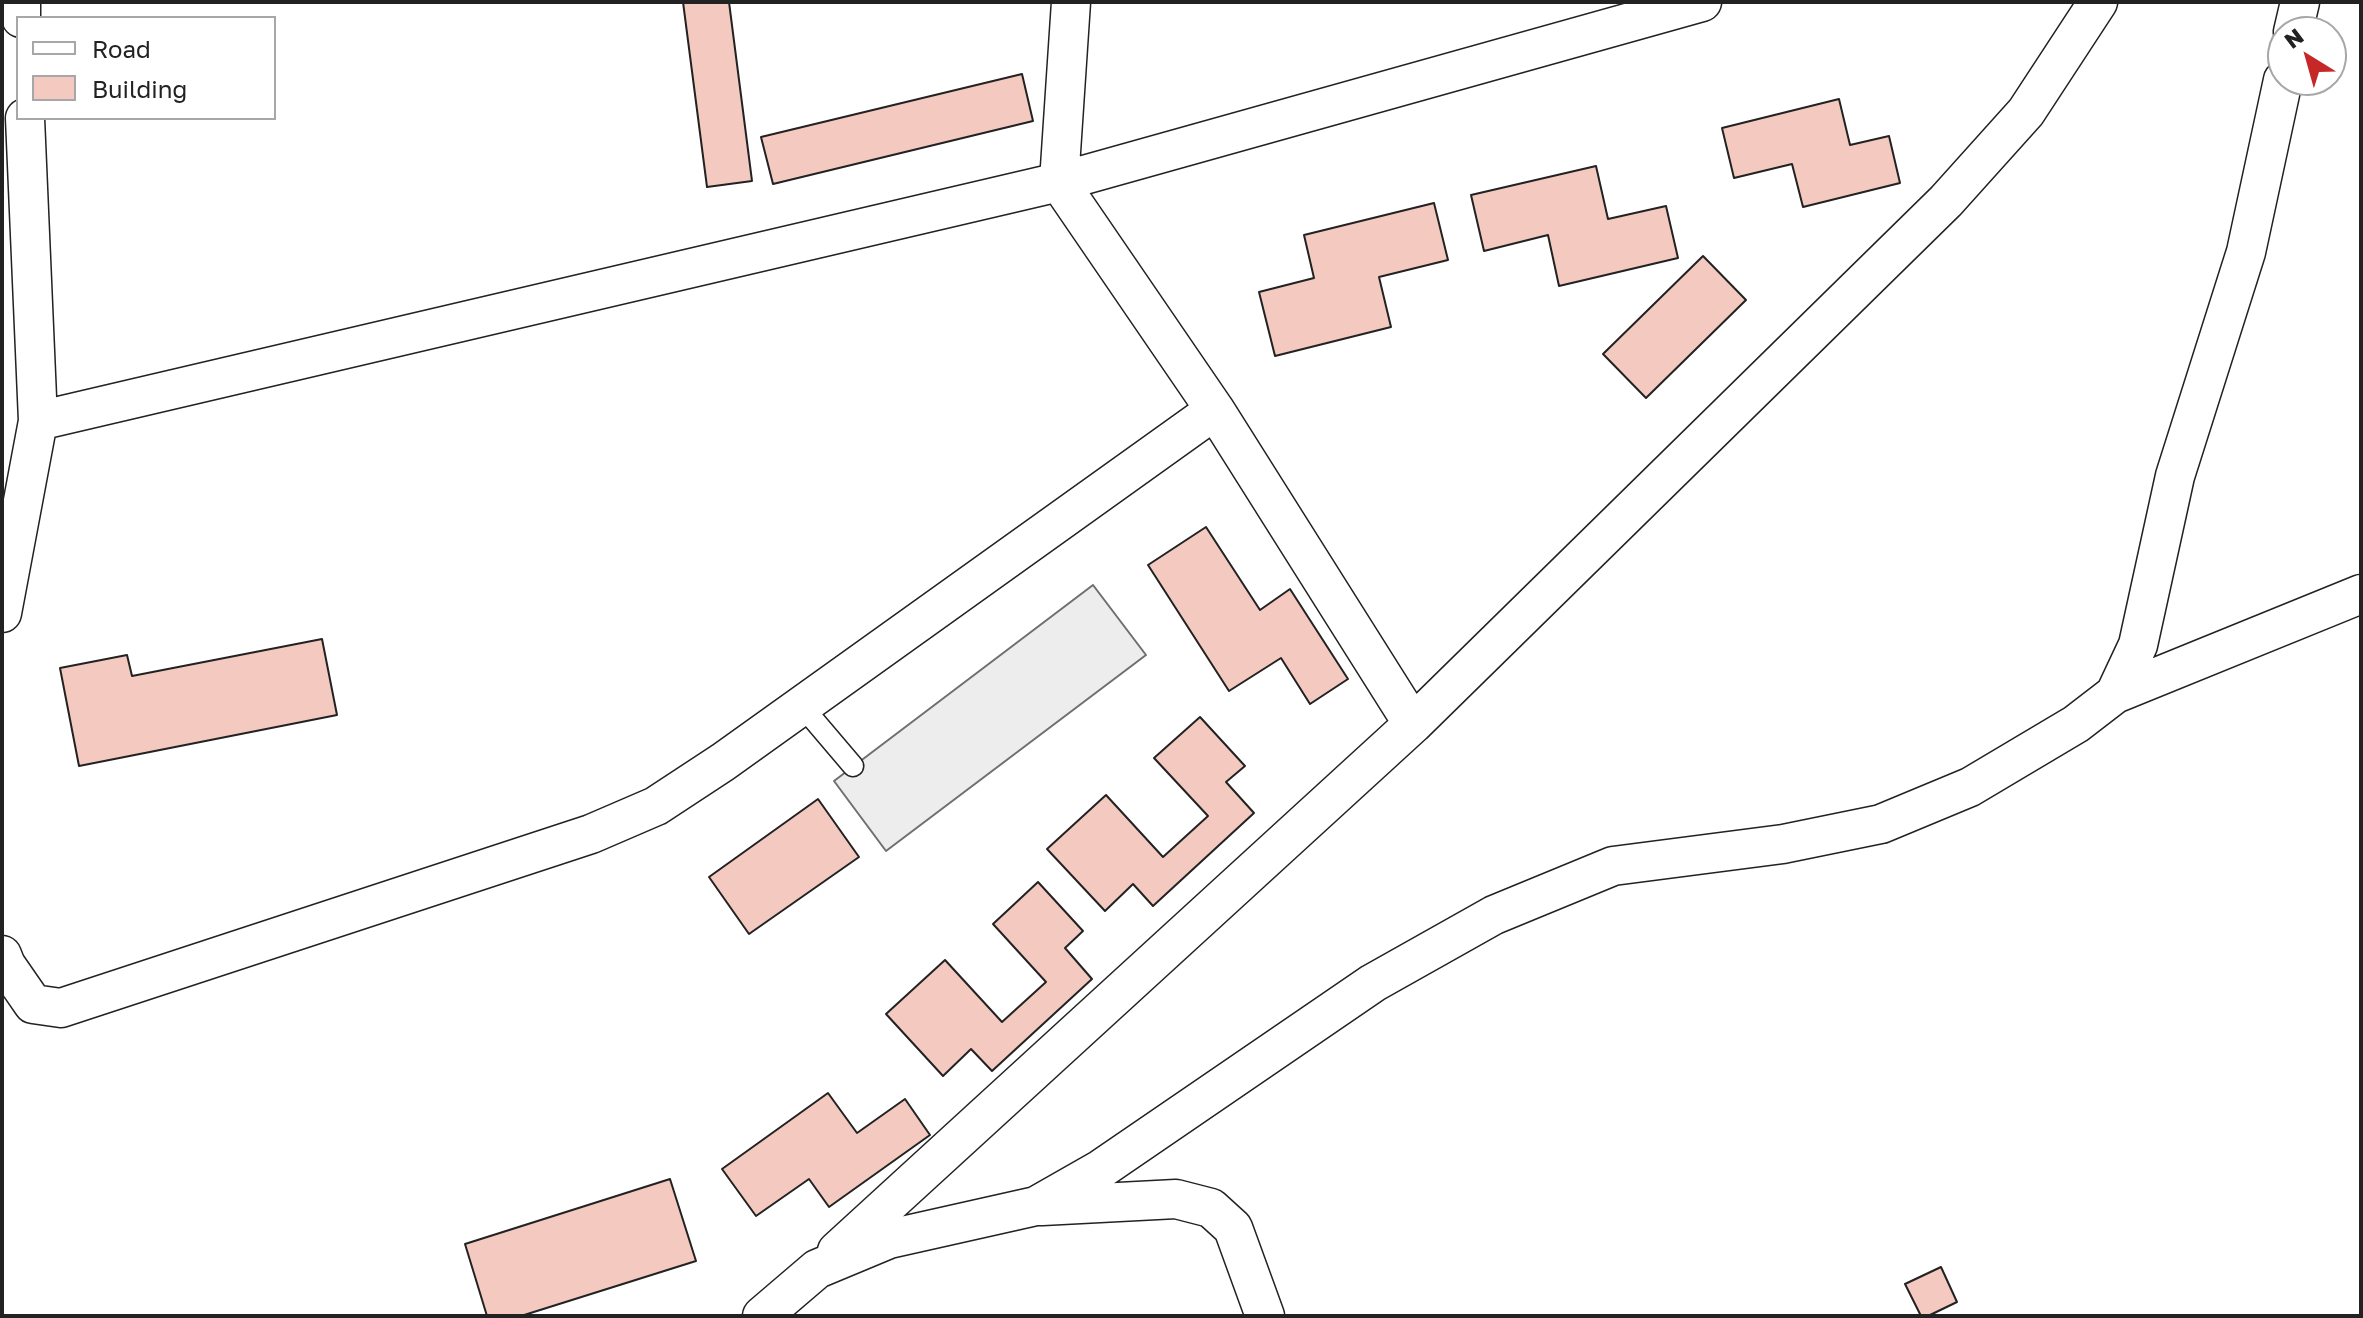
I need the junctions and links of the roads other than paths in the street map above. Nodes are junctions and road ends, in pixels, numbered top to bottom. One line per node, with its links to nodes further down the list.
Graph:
1 (1071, 2): 7 (street)
2 (1702, 2): 4 (street)
3 (2098, 2): 14 (street)
4 (1603, 16): 7 (street)
5 (2280, 96): 12 (street)
6 (25, 120): 9 (street)
7 (1059, 182): 8 (street); 9 (street)
8 (1215, 410): 13 (street); 14 (street)
9 (38, 421): 11 (street)
10 (2361, 594): 12 (street)
11 (2, 613)
12 (2115, 694): 17 (street)
13 (802, 706): 15 (lane); 16 (street)
14 (1413, 724): 18 (street)
15 (853, 766)
16 (2, 955)
17 (1036, 1206): 18 (street); 20 (street)
18 (817, 1269): 19 (street)
19 (762, 1316)
20 (1265, 1316)

